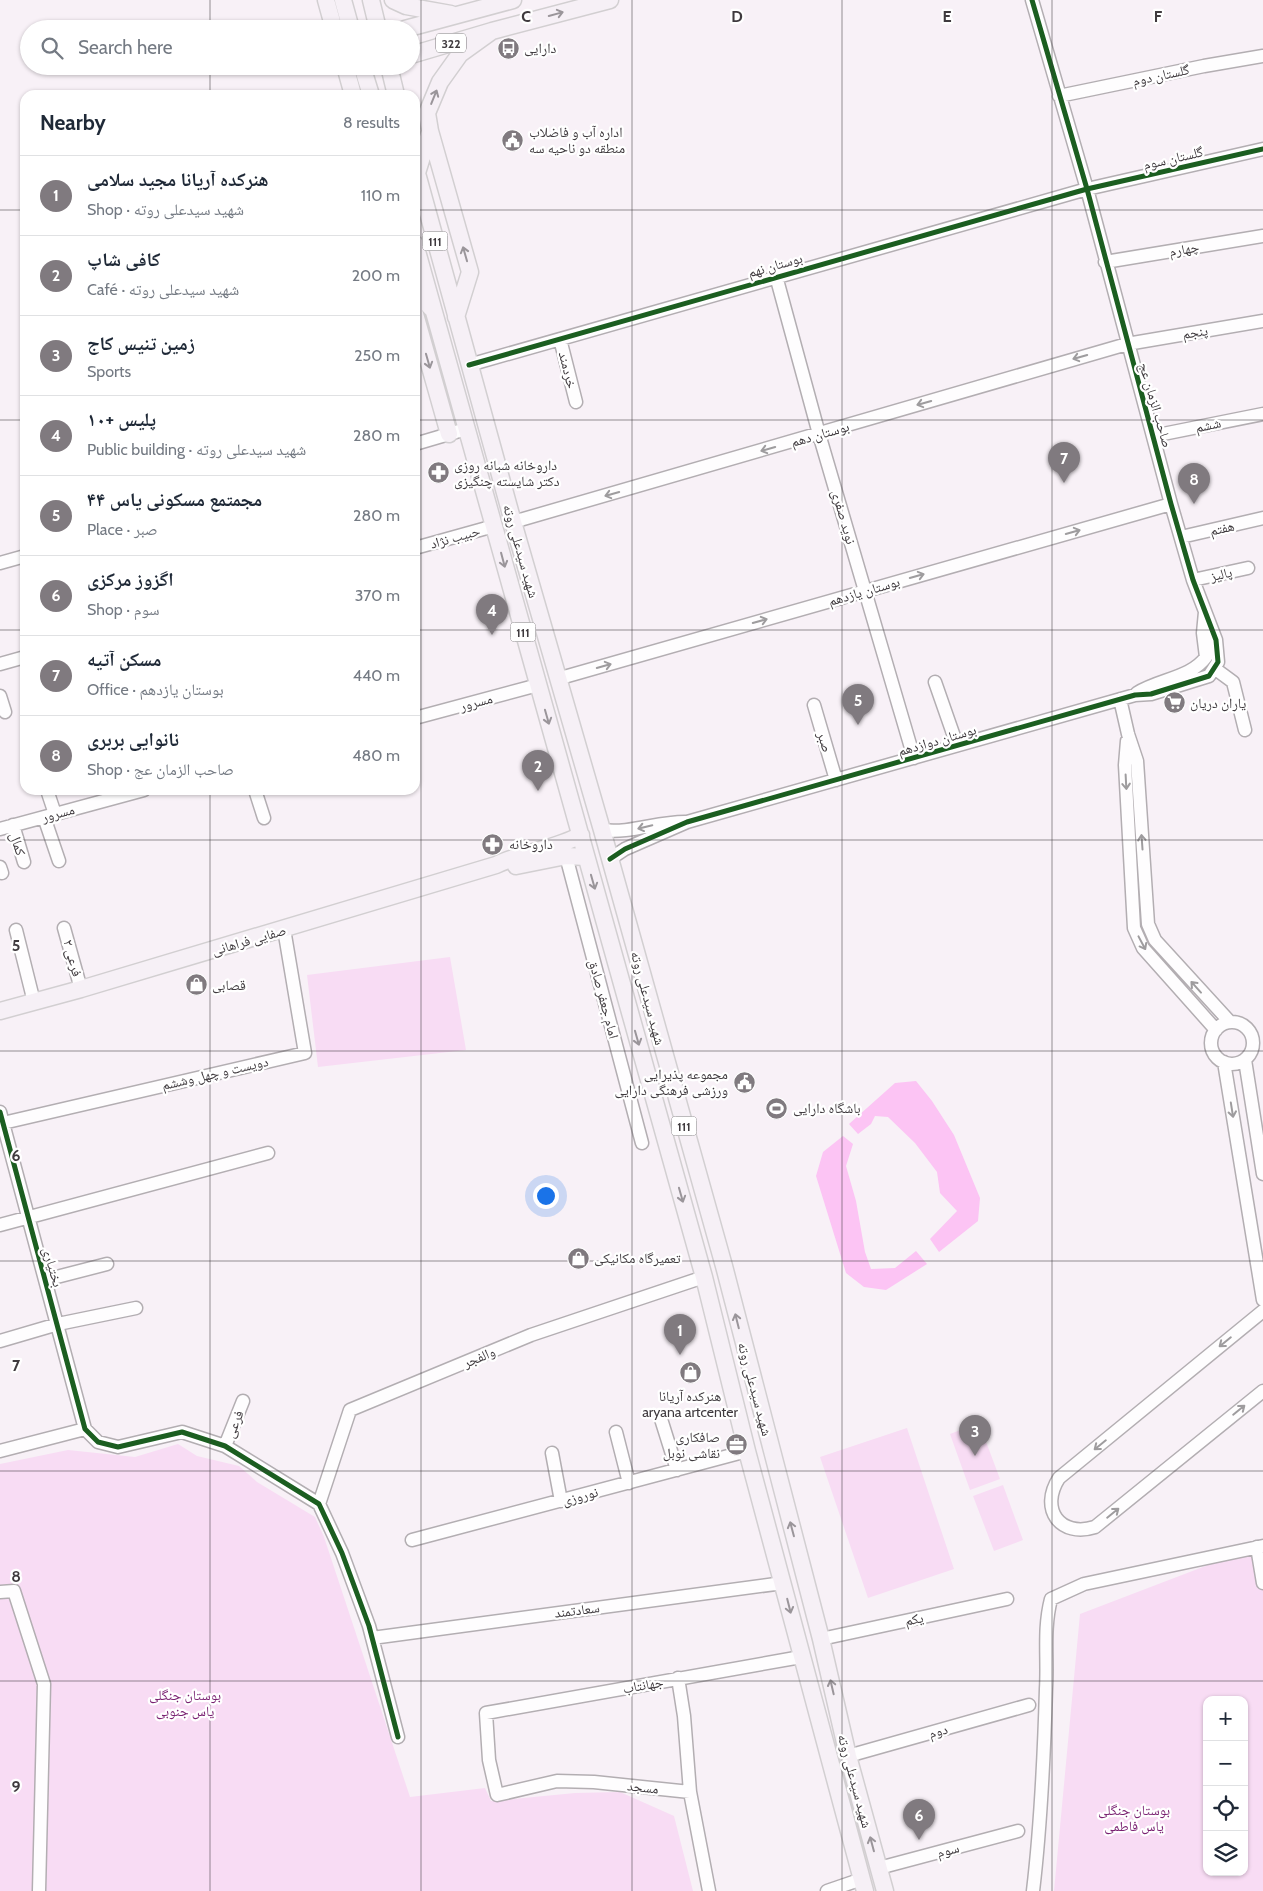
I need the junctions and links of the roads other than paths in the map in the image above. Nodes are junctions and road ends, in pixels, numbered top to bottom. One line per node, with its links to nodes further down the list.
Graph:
1 (343, 0): 10 (main road)
2 (371, 0): 11 (main road)
3 (393, 0): 8 (main road)
4 (513, 0): 8 (main road, 322)
5 (610, 0): 13 (main road, 322, one-way to 5)
6 (1032, 0): 22 (street, صاحب الزمان عج)
7 (329, 4): 9 (main road)
8 (458, 15): 12 (main road, 322)
9 (332, 20)
10 (349, 20)
11 (376, 20)
12 (420, 25)
13 (492, 31): 14 (main road, 322); 23 (main road, one-way to 13)
14 (420, 52)
15 (1263, 56): 22 (street, گلستان دوم)
16 (347, 75): 19 (main road)
17 (366, 75): 20 (main road)
18 (391, 75): 21 (main road)
19 (352, 90)
20 (369, 90)
21 (395, 90)
22 (1059, 96): 27 (street, صاحب الزمان عج)
23 (430, 131): 25 (main road); 34 (main road, one-way to 23)
24 (1263, 148): 27 (street, گلستان سوم)
25 (420, 158)
26 (420, 184): 34 (main road, شهید سیدعلی روته / 111)
27 (1088, 189): 30 (street, صاحب الزمان عج); 31 (street, بوستان نهم)
28 (1263, 236): 30 (street, چهارم)
29 (420, 261): 33 (main road, شهید سیدعلی روته / 111)
30 (1105, 262): 38 (street, صاحب الزمان عج)
31 (776, 276): 37 (street, بوستان نهم); 45 (street, نوید صفری)
32 (420, 296): 33 (main road)
33 (435, 312): 40 (main road, شهید سیدعلی روته / 111)
34 (456, 317): 39 (main road, شهید سیدعلی روته / 111)
35 (1263, 321): 38 (street, پنجم)
36 (420, 332): 44 (main road, one-way to 44)
37 (560, 339): 39 (street, بوستان نهم); 41 (street, خردمند)
38 (1127, 344): 45 (street, بوستان دهم, one-way to 45); 46 (street, صاحب الزمان عج)
39 (469, 365): 40 (main road); 50 (main road, شهید سیدعلی روته / 111)
40 (450, 370): 43 (main road, شهید سیدعلی روته / 111)
41 (576, 402)
42 (1263, 414): 46 (street, ششم)
43 (466, 429): 44 (street); 51 (main road, شهید سیدعلی روته / 111)
44 (449, 434): 47 (street)
45 (819, 434): 50 (street, بوستان دهم, one-way to 50); 58 (street, نوید صفری)
46 (1153, 436): 48 (street, صاحب الزمان عج)
47 (420, 443)
48 (1171, 504): 52 (street, صاحب الزمان عج); 58 (street, بوستان یازدهم, one-way to 48)
49 (1263, 518): 52 (street, هفتم)
50 (513, 522): 63 (main road, شهید سیدعلی روته / 111)
51 (494, 526): 53 (street, حبیب نژاد); 65 (main road, شهید سیدعلی روته / 111, one-way to 65)
52 (1181, 537): 57 (street, صاحب الزمان عج)
53 (420, 547)
54 (20, 557): 55 (street)
55 (0, 563)
56 (1248, 568): 57 (street, پالیز)
57 (1194, 580): 59 (street, صاحب الزمان عج)
58 (865, 591): 63 (street, بوستان یازدهم, one-way to 58); 75 (street, نوید صفری)
59 (1205, 612): 62 (street); 66 (street, بوستان دوازدهم)
60 (20, 659): 61 (street)
61 (0, 664)
62 (1214, 668): 66 (street, بوستان دوازدهم); 72 (street)
63 (557, 679): 85 (main road, شهید سیدعلی روته / 111)
64 (935, 682): 74 (street)
65 (538, 685): 71 (street, مسرور); 86 (main road, شهید سیدعلی روته / 111, one-way to 86)
66 (1135, 695): 68 (street, بوستان دوازدهم)
67 (0, 696): 70 (street)
68 (1120, 699): 73 (street); 74 (street, بوستان دوازدهم)
69 (814, 705): 76 (street, صبر)
70 (5, 712)
71 (420, 717)
72 (1245, 730)
73 (1128, 734): 99 (street, one-way to 73); 100 (street, one-way to 100)
74 (957, 745): 75 (street, بوستان دوازدهم)
75 (914, 758): 76 (street, بوستان دوازدهم)
76 (836, 780): 82 (street, بوستان دوازدهم)
77 (47, 795): 80 (street)
78 (125, 795): 80 (street, مسرور)
79 (257, 795): 81 (street)
80 (49, 815): 83 (street, مسرور); 90 (street)
81 (264, 818)
82 (687, 822): 85 (street, بوستان دوازدهم, one-way to 85); 89 (street, بوستان دوازدهم)
83 (13, 825): 84 (street, مسرور); 91 (street, کمال)
84 (0, 828)
85 (602, 830): 89 (main road, شهید سیدعلی روته / 111)
86 (581, 834): 88 (main road, شهید سیدعلی روته / 111); 92 (main road, صفایی فراهانی)
87 (566, 856): 88 (main road, صفایی فراهانی); 92 (main road, صفایی فراهانی); 104 (street, امام جعفر صادق)
88 (586, 857): 110 (main road, شهید سیدعلی روته / 111, one-way to 110)
89 (610, 859): 137 (main road, شهید سیدعلی روته / 111, one-way to 89)
90 (59, 861)
91 (24, 862)
92 (496, 866): 94 (main road, صفایی فراهانی)
93 (64, 928): 96 (street, فرعی ۲)
94 (284, 929): 96 (main road, صفایی فراهانی); 103 (street, دویست و چهل وششم)
95 (16, 930): 97 (street)
96 (81, 989): 97 (main road, صفایی فراهانی)
97 (34, 1002): 98 (main road, صفایی فراهانی)
98 (0, 1011)
99 (1230, 1022): 100 (street); 101 (street)
100 (1216, 1030): 102 (street)
101 (1245, 1060): 102 (street); 106 (street)
102 (1224, 1062): 112 (street, one-way to 112)
103 (2, 1117): 107 (street, بختیاری)
104 (642, 1143)
105 (268, 1152): 107 (street)
106 (1263, 1174)
107 (27, 1218): 108 (street); 111 (street, بختیاری)
108 (0, 1225)
109 (107, 1264): 111 (street)
110 (704, 1276): 124 (main road, شهید سیدعلی روته / 111); 129 (street, والفجر)
111 (45, 1280): 115 (street, بختیاری)
112 (1263, 1300)
113 (136, 1308): 115 (street)
114 (1263, 1311): 117 (street, one-way to 117)
115 (58, 1324): 116 (street); 120 (street, بختیاری)
116 (0, 1341)
117 (1263, 1391)
118 (243, 1401): 122 (street, فرعی)
119 (661, 1418): 126 (street)
120 (85, 1429): 122 (street); 123 (street)
121 (616, 1432): 127 (street)
122 (225, 1446): 129 (street)
123 (0, 1451)
124 (747, 1451): 126 (street, نوروزی); 132 (main road, شهید سیدعلی روته / 111)
125 (552, 1454): 128 (street)
126 (677, 1470): 127 (street, نوروزی)
127 (629, 1483): 128 (street, نوروزی)
128 (561, 1501): 130 (street, نوروزی)
129 (320, 1504): 136 (street)
130 (412, 1540)
131 (1260, 1546): 133 (street); 152 (street)
132 (783, 1583): 136 (street, سعادتمند); 138 (main road, شهید سیدعلی روته / 111, one-way to 138)
133 (1263, 1583)
134 (0, 1592): 148 (street)
135 (1007, 1599): 137 (street, یکم)
136 (372, 1638): 141 (street)
137 (821, 1639): 142 (main road, شهید سیدعلی روته / 111, one-way to 137)
138 (801, 1657): 139 (street, جهانتاب); 147 (main road, شهید سیدعلی روته / 111)
139 (678, 1678): 143 (street); 144 (street, جهانتاب)
140 (1029, 1705): 142 (street, دوم)
141 (398, 1737)
142 (848, 1756): 146 (main road, شهید سیدعلی روته / 111, one-way to 142)
143 (690, 1792): 144 (street, مسجد); 149 (street)
144 (498, 1795)
145 (1018, 1831): 146 (street, سوم)
146 (879, 1868): 151 (main road, شهید سیدعلی روته / 111)
147 (863, 1885): 150 (street)
148 (39, 1891)
149 (709, 1891)
150 (827, 1891)
151 (885, 1891)
152 (1033, 1891)

